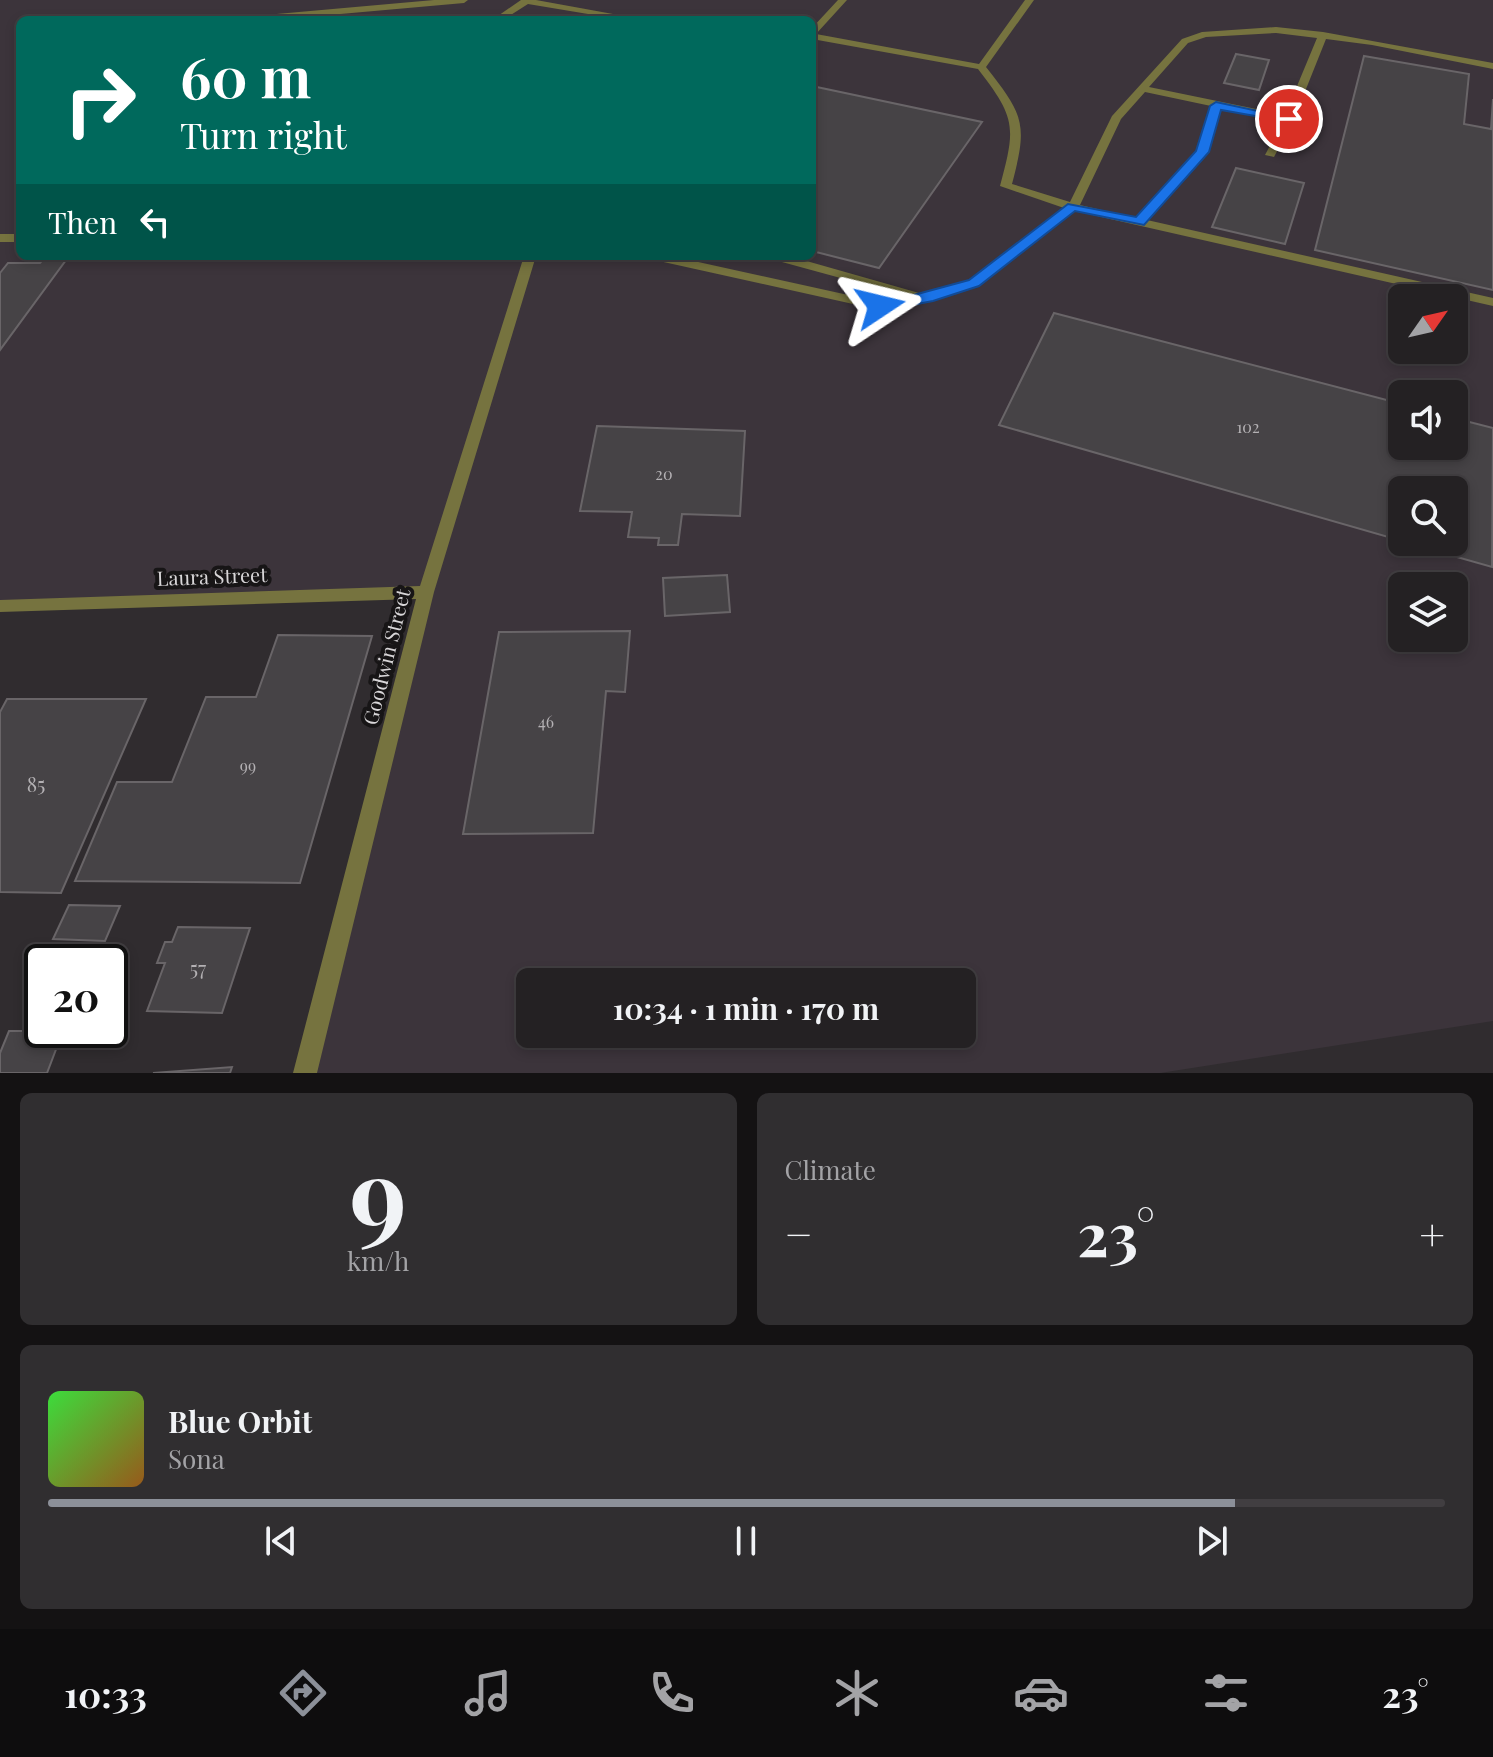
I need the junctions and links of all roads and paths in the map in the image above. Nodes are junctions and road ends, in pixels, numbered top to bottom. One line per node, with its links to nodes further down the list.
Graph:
1 (464, 0): 6 (street)
2 (512, 0): 5 (street)
3 (843, 0): 9 (street)
4 (1030, 0): 13 (street)
5 (526, 1): 7 (street); 8 (street)
6 (287, 16)
7 (503, 16)
8 (617, 16)
9 (816, 30)
10 (1323, 35): 12 (street); 14 (street); 16 (street)
11 (816, 36): 13 (street)
12 (1493, 66)
13 (981, 67): 18 (street)
14 (1144, 89): 15 (street); 18 (street)
15 (1216, 106): 16 (street); 19 (street)
16 (1289, 119): 17 (street)
17 (1270, 155)
18 (1073, 207): 19 (street); 23 (street)
19 (1139, 222): 24 (street)
20 (529, 260): 25 (street, Goodwin Street)
21 (672, 260): 23 (street)
22 (790, 260): 23 (street)
23 (928, 298)
24 (1493, 302)
25 (426, 592): 26 (street, Laura Street); 27 (street, Goodwin Street)
26 (0, 606)
27 (305, 1073)

